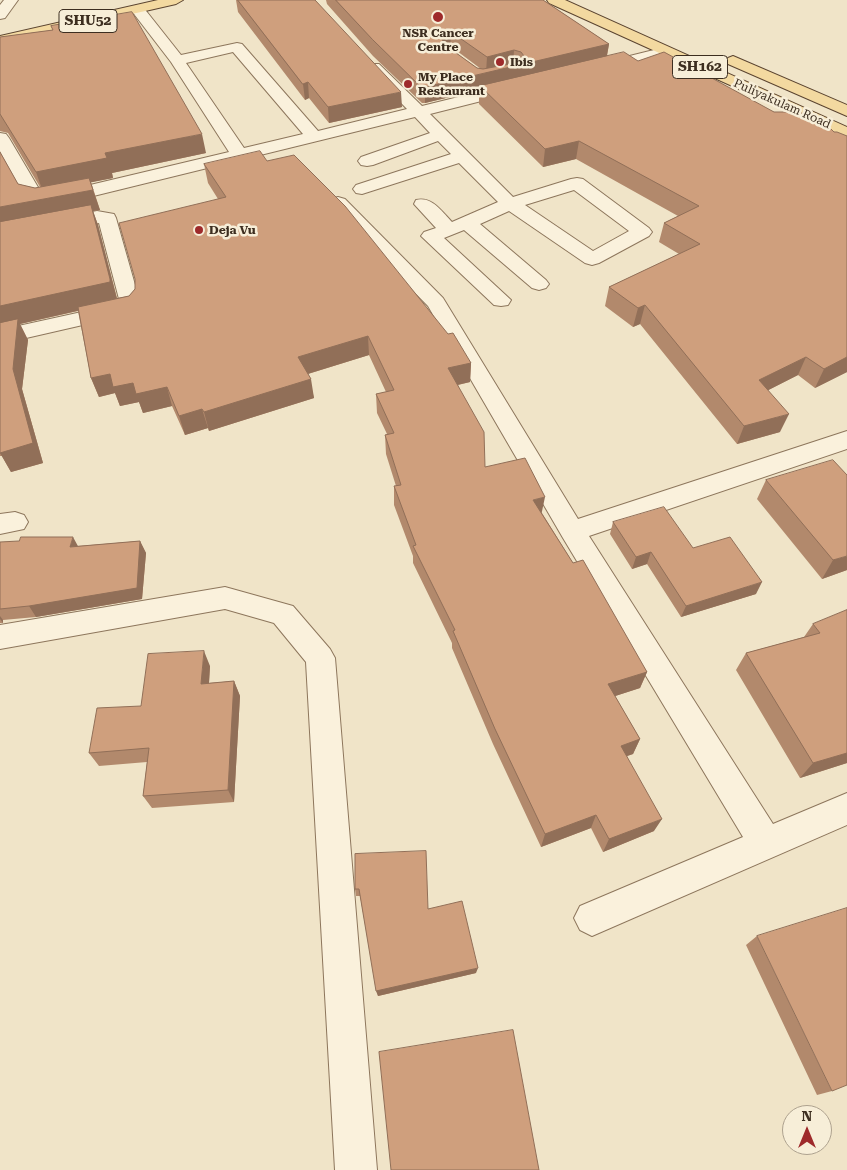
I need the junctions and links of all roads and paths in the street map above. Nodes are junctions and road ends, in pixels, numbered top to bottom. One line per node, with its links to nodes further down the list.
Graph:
1 (11, 0): 5 (street)
2 (176, 0): 4 (main road, SHU52)
3 (554, 0): 9 (main road, Puliyakulam Road / SH162)
4 (138, 10): 8 (main road, SHU52); 14 (street)
5 (0, 15)
6 (19, 18): 7 (main road)
7 (0, 22)
8 (0, 40)
9 (641, 41): 10 (street); 11 (main road, Puliyakulam Road / SH162)
10 (622, 45)
11 (666, 52): 15 (street); 18 (main road, Puliyakulam Road / SH162)
12 (361, 53): 19 (street)
13 (723, 56): 17 (main road, Puliyakulam Road / SH162)
14 (177, 60): 23 (street); 25 (street)
15 (580, 72)
16 (533, 84): 19 (street)
17 (806, 93): 18 (main road); 20 (main road, Puliyakulam Road / SH162)
18 (782, 104): 21 (main road, Puliyakulam Road / SH162)
19 (419, 111): 22 (street); 23 (street)
20 (847, 111)
21 (847, 133)
22 (442, 134): 26 (street); 27 (street)
23 (314, 136): 25 (street)
24 (0, 138): 25 (street)
25 (240, 155)
26 (463, 156): 29 (street); 30 (street)
27 (367, 161)
28 (321, 186): 40 (street)
29 (362, 189)
30 (510, 204): 30 (street); 32 (street)
31 (411, 219): 32 (street)
32 (458, 227): 34 (street); 35 (street)
33 (0, 237): 37 (street)
34 (539, 284)
35 (501, 300)
36 (63, 335): 38 (street)
37 (0, 337)
38 (0, 350)
39 (847, 440): 40 (street)
40 (572, 531): 43 (street)
41 (0, 637): 45 (street)
42 (847, 809): 43 (street)
43 (766, 844): 44 (street)
44 (592, 918)
45 (356, 1170)

